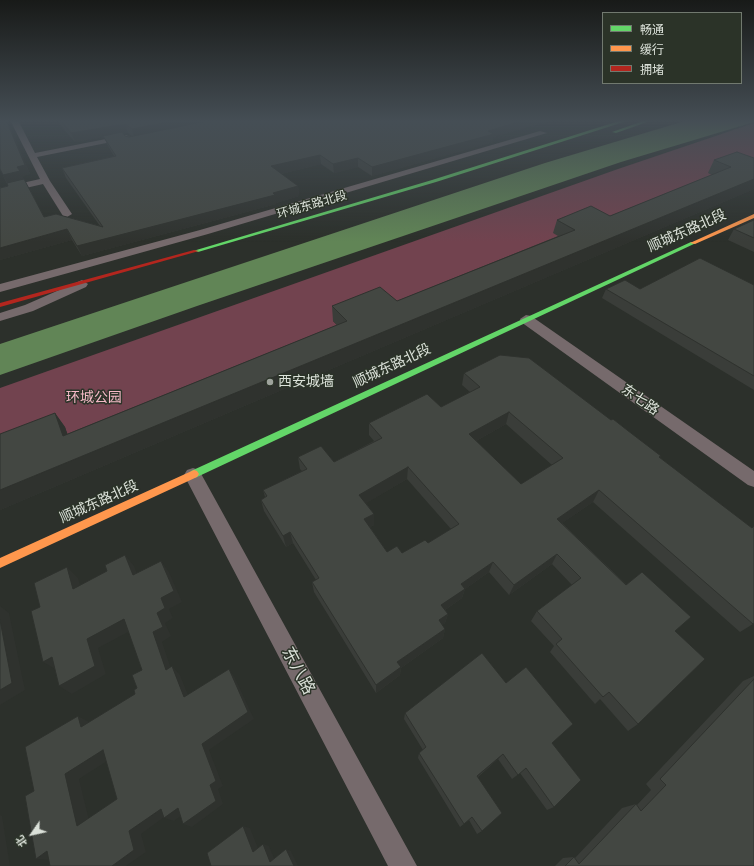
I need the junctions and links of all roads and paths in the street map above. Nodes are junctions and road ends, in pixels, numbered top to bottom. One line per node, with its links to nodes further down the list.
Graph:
1 (34, 160): 5 (street)
2 (449, 160): 11 (street)
3 (470, 160): 9 (main road, 环城东路北段)
4 (500, 160): 10 (main road, 环城东路北段)
5 (45, 181): 6 (street); 7 (street)
6 (0, 191)
7 (67, 214)
8 (754, 216): 14 (main road, 顺城东路北段)
9 (70, 277): 11 (street)
10 (88, 282): 12 (main road, 环城东路北段); 13 (street)
11 (1, 291)
12 (0, 305)
13 (0, 317)
14 (526, 319): 15 (main road, 顺城东路北段); 16 (street, 东七路)
15 (193, 475): 17 (main road, 顺城东路北段); 18 (street, 东八路)
16 (754, 480)
17 (0, 563)
18 (403, 866)

